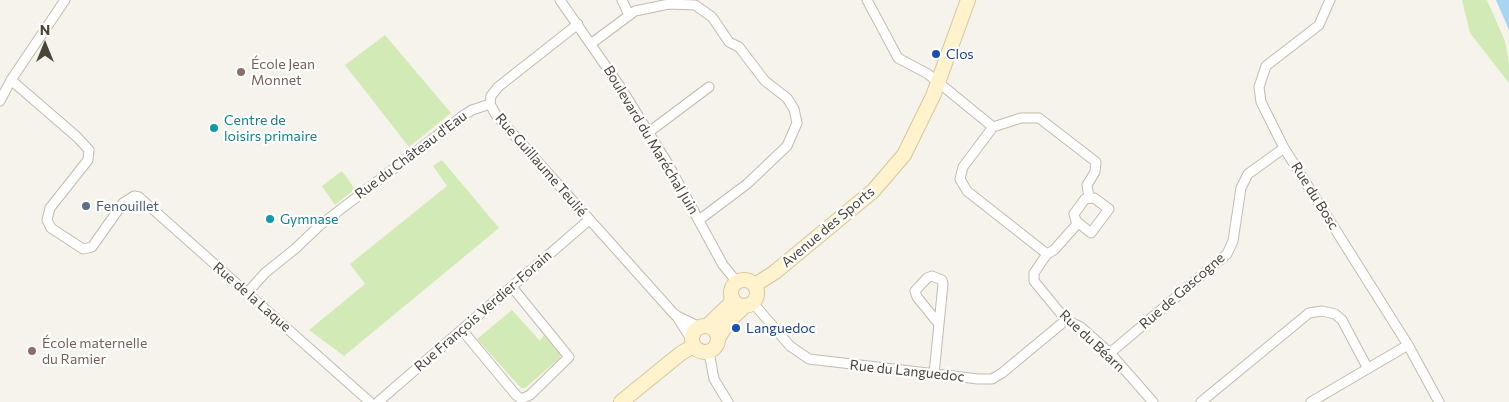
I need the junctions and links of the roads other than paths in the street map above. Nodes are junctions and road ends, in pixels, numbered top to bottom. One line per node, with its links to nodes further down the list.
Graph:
1 (65, 0): 12 (street)
2 (560, 0): 10 (street, Boulevard du Maréchal Juin)
3 (622, 0): 9 (street)
4 (628, 0): 9 (street)
5 (867, 0): 13 (street)
6 (968, 0): 13 (main road, Avenue des Sports)
7 (1330, 0): 19 (street, Rue du Bosc)
8 (696, 2): 9 (street); 22 (street)
9 (629, 15): 11 (street)
10 (578, 24): 11 (street, Boulevard du Maréchal Juin); 16 (street, Rue Guillaume Teulié)
11 (592, 43): 18 (street, Boulevard du Maréchal Juin)
12 (11, 80): 15 (street); 28 (street, Rue de la Laque)
13 (937, 81): 17 (street); 26 (main road, Avenue des Sports)
14 (708, 88): 18 (street)
15 (0, 101)
16 (490, 104): 21 (street, Rue Guillaume Teulié); 28 (street, Rue du Château d'Eau)
17 (993, 127): 20 (street); 24 (street)
18 (649, 132): 22 (street, Boulevard du Maréchal Juin)
19 (1284, 148): 38 (street, Rue du Bosc); 40 (street, Rue de Gascogne)
20 (1089, 198): 23 (street); 23 (street)
21 (588, 220): 27 (street, Rue François Verdier-Forain); 31 (street, Rue Guillaume Teulié)
22 (700, 220): 25 (street, Boulevard du Maréchal Juin)
23 (1078, 222): 24 (street)
24 (1047, 254): 32 (street, Rue du Béarn)
25 (737, 282): 26 (main road); 29 (main road)
26 (755, 285): 30 (main road)
27 (512, 287): 35 (street, Rue François Verdier-Forain); 35 (street)
28 (247, 293): 43 (street, Rue de la Laque)
29 (732, 297): 30 (main road); 34 (main road)
30 (749, 304): 36 (main road); 42 (street, Rue du Languedoc)
31 (675, 315): 34 (street, Rue Guillaume Teulié); 37 (street, Rue Guillaume Teulié)
32 (1066, 320): 40 (street, Rue du Béarn); 42 (street, Rue du Languedoc)
33 (938, 323): 33 (street); 42 (street)
34 (704, 327): 36 (main road); 37 (main road)
35 (462, 330): 44 (street, Rue François Verdier-Forain)
36 (718, 338): 39 (main road)
37 (692, 342): 39 (main road); 45 (main road)
38 (1408, 345): 41 (street); 50 (street, Rue du Bosc)
39 (709, 352): 46 (street)
40 (1110, 353): 47 (street, Rue du Béarn)
41 (1366, 367): 48 (street); 49 (street)
42 (934, 374)
43 (370, 402)
44 (378, 402)
45 (621, 402)
46 (728, 402)
47 (1153, 402)
48 (1201, 402)
49 (1311, 402)
50 (1439, 402)

